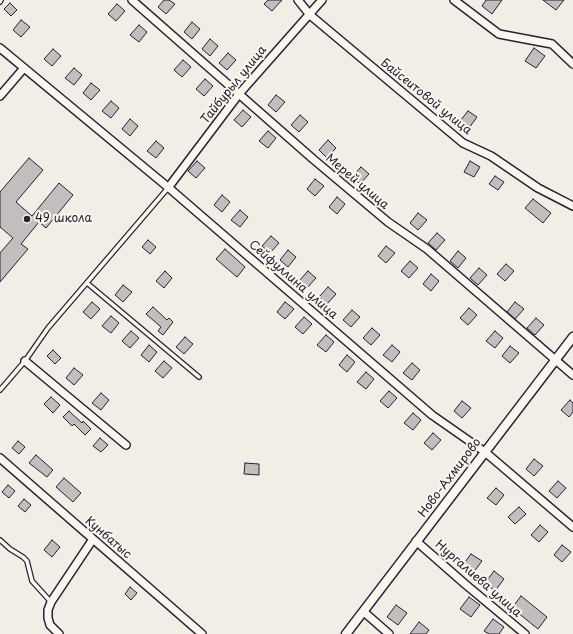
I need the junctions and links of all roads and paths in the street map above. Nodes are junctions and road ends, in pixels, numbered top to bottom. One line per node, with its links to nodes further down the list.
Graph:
1 (132, 0): 9 (street, Мерей улица)
2 (298, 0): 5 (street, Байсеитовой улица)
3 (322, 0): 5 (street, Тайбурыл улица)
4 (454, 0): 7 (street)
5 (310, 15): 9 (street, Тайбурыл улица); 12 (street, Байсеитовой улица)
6 (0, 48): 8 (street, Сейфуллина улица)
7 (573, 64)
8 (24, 68): 10 (street); 11 (street, Сейфуллина улица)
9 (239, 94): 11 (street, Тайбурыл улица); 15 (street, Мерей улица)
10 (0, 96)
11 (168, 188): 13 (lane); 21 (street, Сейфуллина улица)
12 (573, 206)
13 (88, 283): 16 (lane); 18 (lane)
14 (573, 337): 15 (street, Ново-Ахмирово)
15 (556, 360): 17 (street, Мерей улица); 21 (street, Ново-Ахмирово)
16 (25, 361): 19 (lane); 20 (street)
17 (573, 375)
18 (199, 377)
19 (0, 390)
20 (126, 445)
21 (485, 452): 23 (street, Сейфуллина улица); 26 (street, Ново-Ахмирово)
22 (0, 458): 24 (street, Кунбатыс)
23 (573, 527)
24 (93, 539): 27 (street); 30 (street, Кунбатыс)
25 (0, 540): 27 (lane)
26 (416, 541): 28 (street, Ново-Ахмирово); 33 (street, Нургалиева улица)
27 (51, 602): 29 (street)
28 (364, 612): 31 (street, Ново-Ахмирово); 32 (street)
29 (58, 634)
30 (202, 634)
31 (346, 634)
32 (389, 634)
33 (525, 634)

